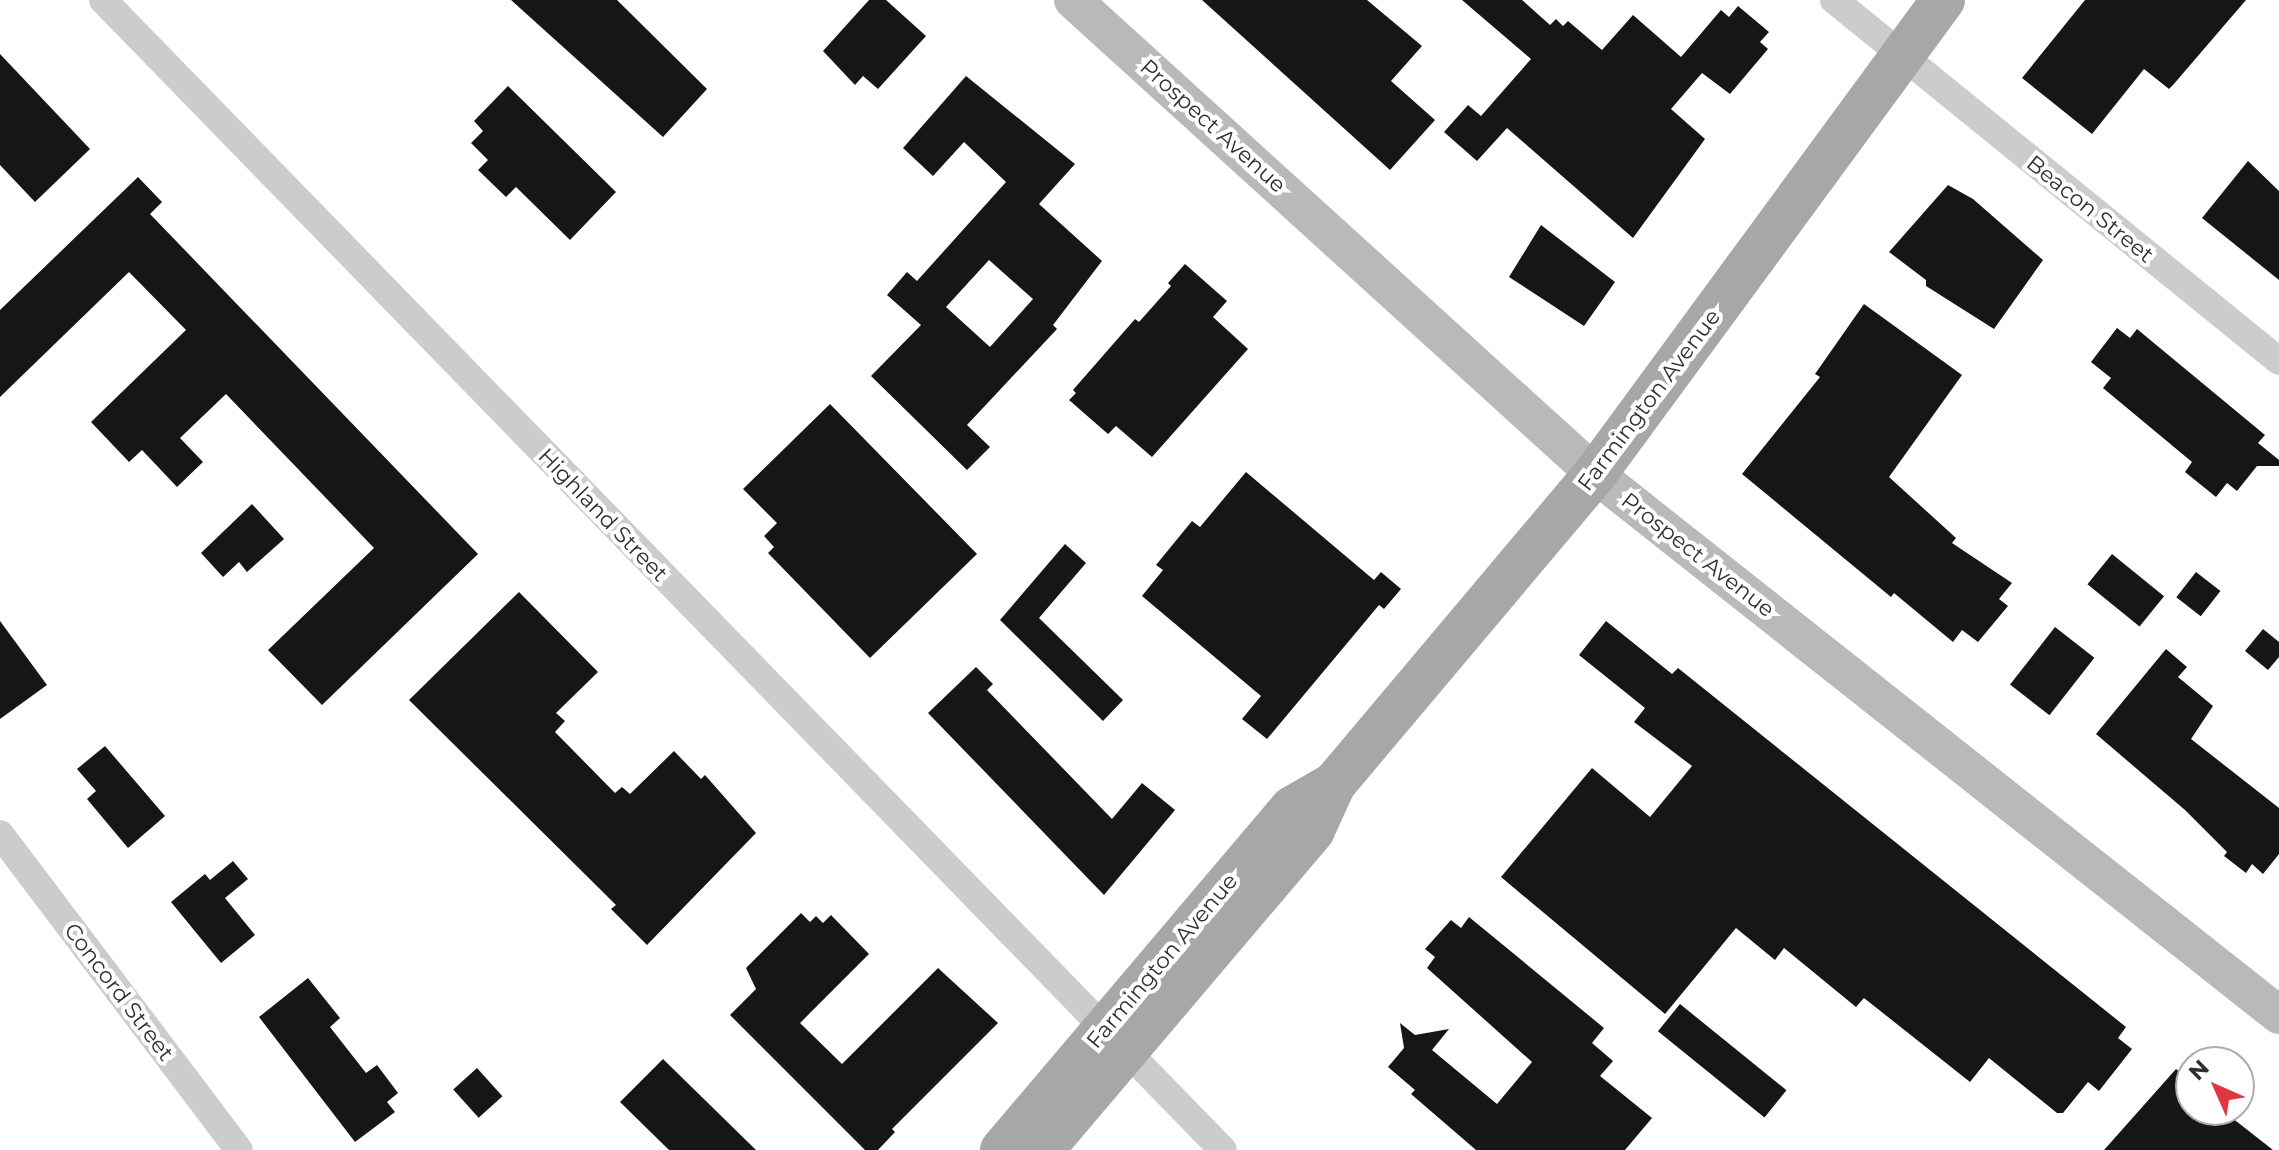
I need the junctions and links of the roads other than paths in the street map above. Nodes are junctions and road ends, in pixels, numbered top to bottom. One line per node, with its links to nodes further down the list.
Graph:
1 (103, 0): 10 (street, Highland Street)
2 (1073, 0): 7 (main road, Prospect Avenue)
3 (1834, 0): 5 (street, Beacon Street)
4 (1943, 0): 5 (main road, Farmington Avenue)
5 (1902, 57): 6 (street, Beacon Street); 7 (main road, Farmington Avenue)
6 (2279, 361)
7 (1595, 474): 9 (main road, Prospect Avenue); 10 (main road, Farmington Avenue)
8 (0, 834): 11 (street, Concord Street)
9 (2279, 1015)
10 (1114, 1040): 12 (main road, Farmington Avenue); 13 (main road, Farmington Avenue); 14 (street, Highland Street)
11 (239, 1150)
12 (1002, 1150)
13 (1042, 1150)
14 (1223, 1150)

